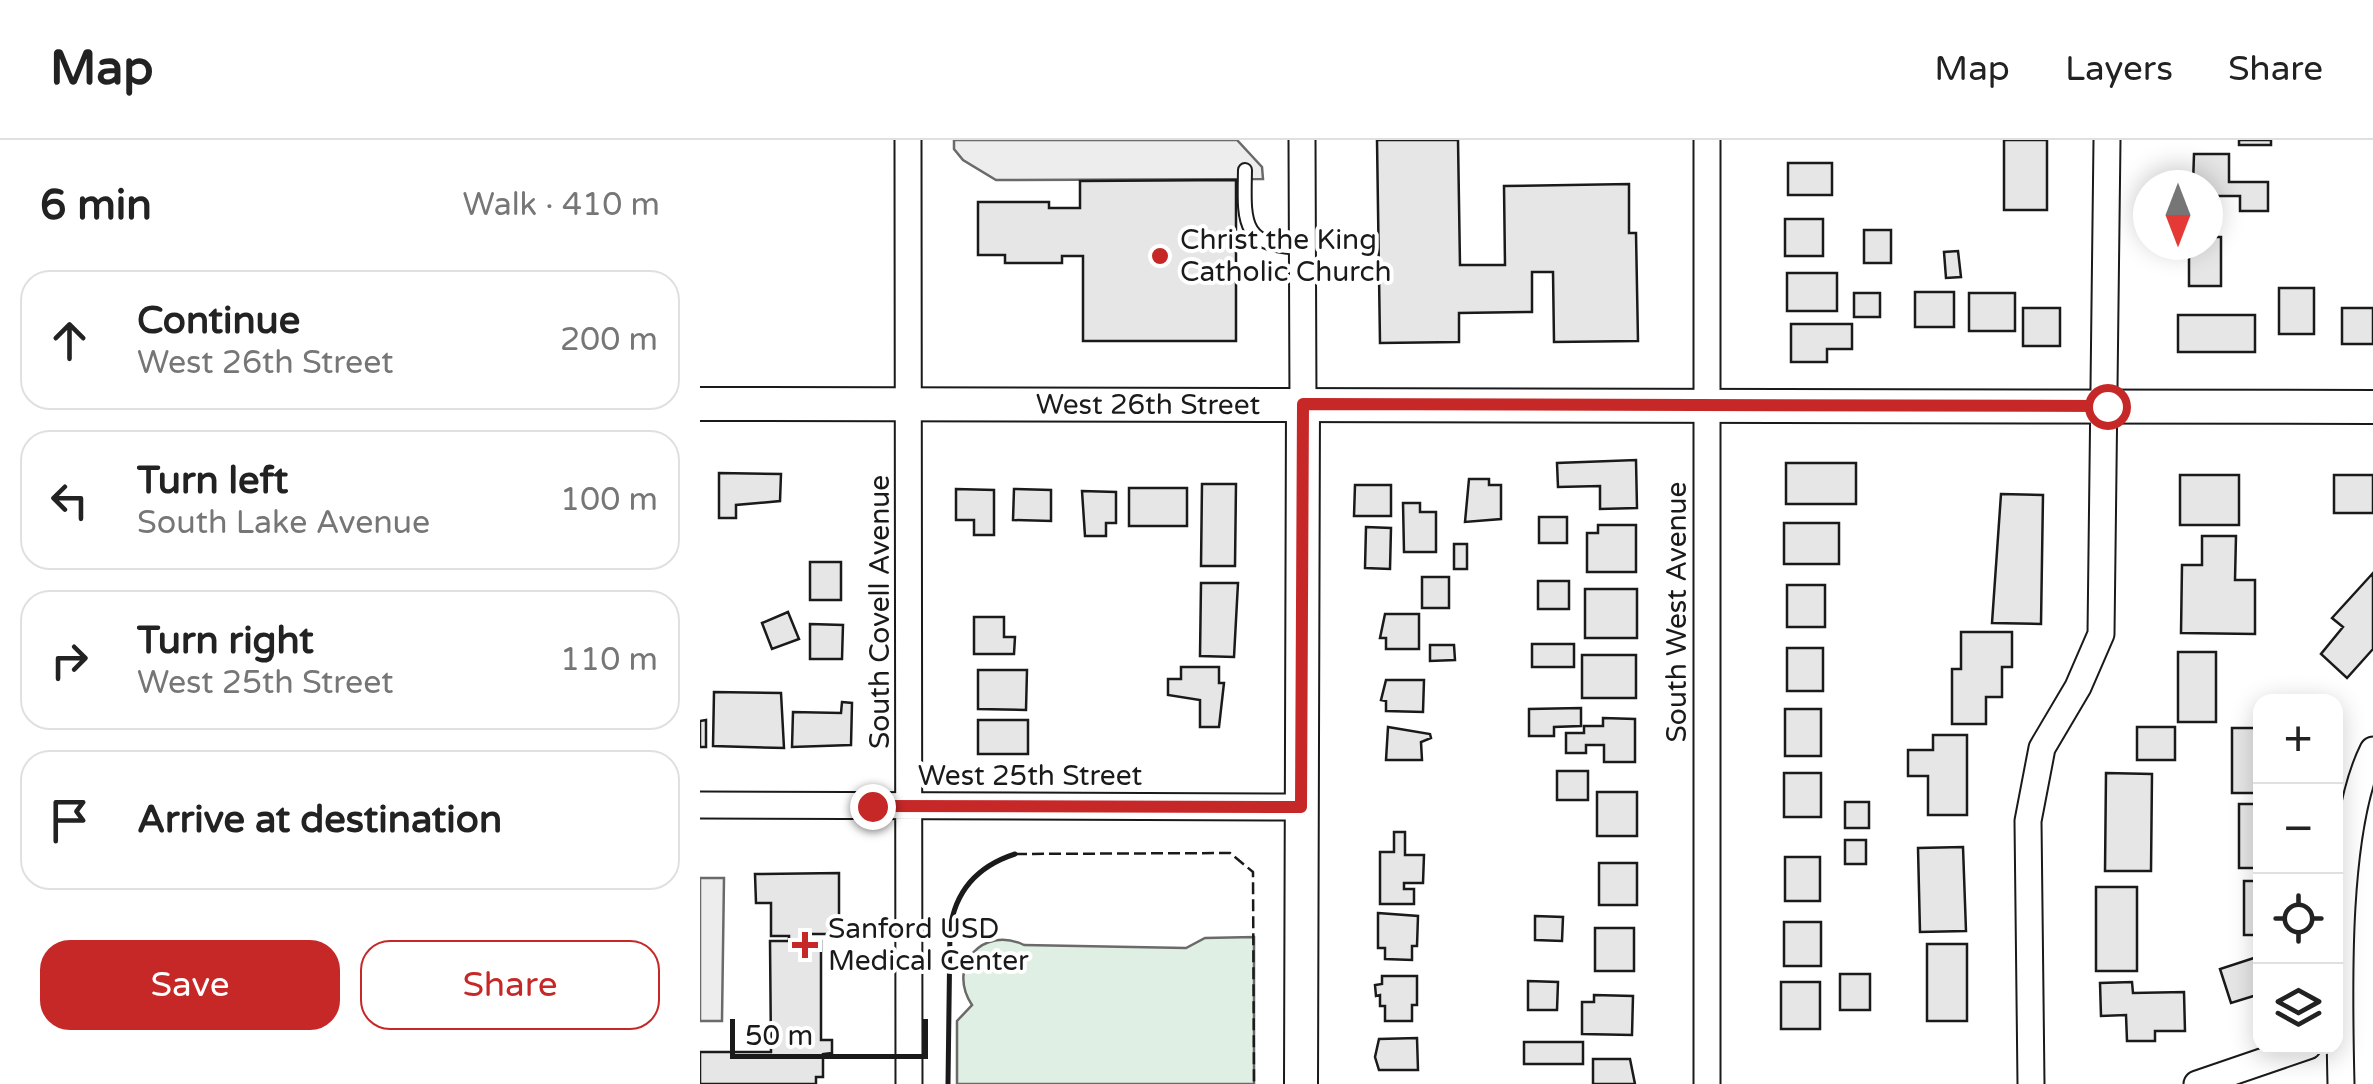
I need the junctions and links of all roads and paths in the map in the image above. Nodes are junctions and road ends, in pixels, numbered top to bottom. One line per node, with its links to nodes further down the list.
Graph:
1 (908, 140): 7 (street, South Covell Avenue)
2 (1302, 140): 6 (street)
3 (1707, 140): 10 (street, South West Avenue)
4 (2107, 140): 11 (street)
5 (1245, 170): 6 (lane)
6 (1303, 248): 9 (street)
7 (911, 402): 8 (main road, West 26th Street); 9 (main road, West 26th Street); 15 (street, South Covell Avenue)
8 (700, 404)
9 (1303, 404): 10 (main road, West 26th Street); 16 (main road)
10 (1707, 405): 11 (main road, West 26th Street); 22 (street, South West Avenue)
11 (2107, 406): 12 (main road, West 26th Street); 23 (street)
12 (2373, 407)
13 (2373, 750): 17 (street)
14 (700, 805): 15 (street, West 25th Street)
15 (910, 806): 16 (street, West 25th Street); 20 (street, South Covell Avenue)
16 (1301, 807): 21 (main road)
17 (2342, 964)
18 (2285, 1054): 24 (street)
19 (2339, 1054): 25 (street)
20 (909, 1084)
21 (1301, 1084)
22 (1707, 1084)
23 (2030, 1084)
24 (2197, 1084)
25 (2340, 1084)

